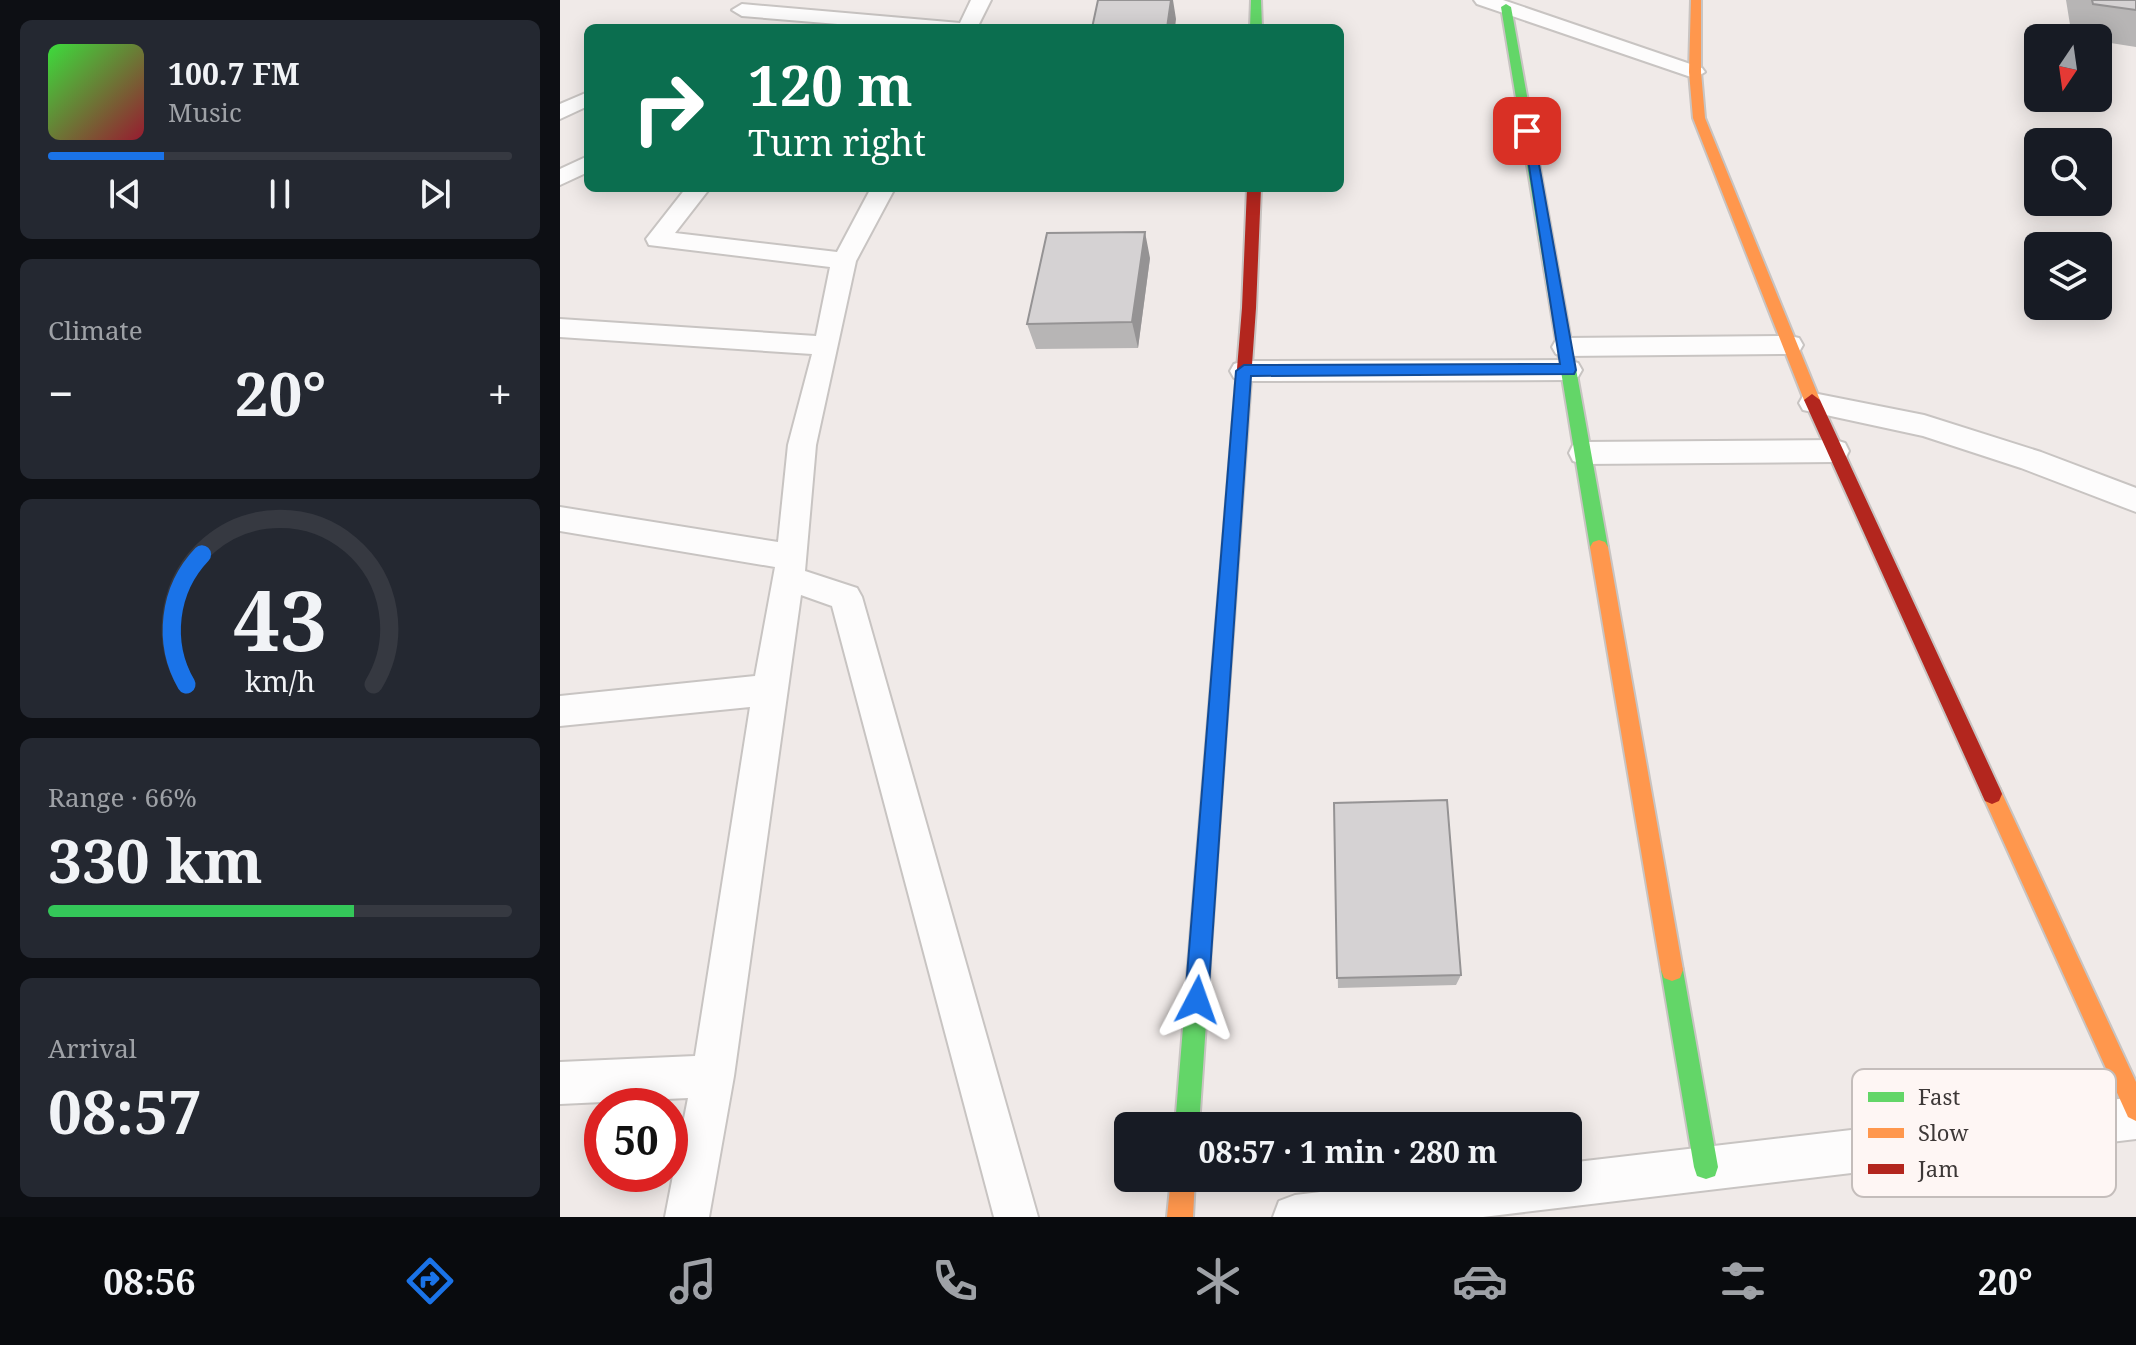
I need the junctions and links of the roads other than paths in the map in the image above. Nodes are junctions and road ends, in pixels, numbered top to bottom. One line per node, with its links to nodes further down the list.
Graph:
1 (878, 0): 8 (street)
2 (981, 0): 11 (street)
3 (1256, 0): 12 (street)
4 (1484, 0): 6 (street)
5 (1696, 0): 13 (street)
6 (1506, 7): 13 (street); 25 (street)
7 (743, 10): 9 (street)
8 (863, 20): 9 (street); 10 (street)
9 (825, 23)
10 (910, 24)
11 (969, 24)
12 (1256, 24)
13 (1695, 72): 23 (street)
14 (584, 100): 15 (street)
15 (560, 112)
16 (584, 165): 17 (street)
17 (560, 178)
18 (695, 192): 21 (street)
19 (881, 192): 21 (street)
20 (1254, 192): 26 (street)
21 (844, 261): 24 (street)
22 (560, 328): 24 (street)
23 (1790, 345): 25 (street); 27 (street)
24 (827, 346): 32 (street)
25 (1566, 358): 26 (street); 29 (street)
26 (1244, 371): 38 (street)
27 (1813, 403): 28 (street); 30 (street)
28 (1835, 451): 29 (street); 37 (street)
29 (1583, 453): 42 (street)
30 (2136, 500)
31 (560, 519): 32 (street)
32 (790, 568): 33 (street); 45 (street)
33 (769, 690): 34 (street); 35 (street)
34 (560, 711)
35 (713, 1076): 36 (street); 44 (street)
36 (560, 1083)
37 (2136, 1109)
38 (1188, 1112)
39 (2136, 1118): 40 (street)
40 (2116, 1120)
41 (1852, 1150): 42 (street)
42 (1706, 1167): 47 (street)
43 (1182, 1192): 46 (street)
44 (687, 1217)
45 (1016, 1217)
46 (1180, 1217)
47 (1295, 1217)

